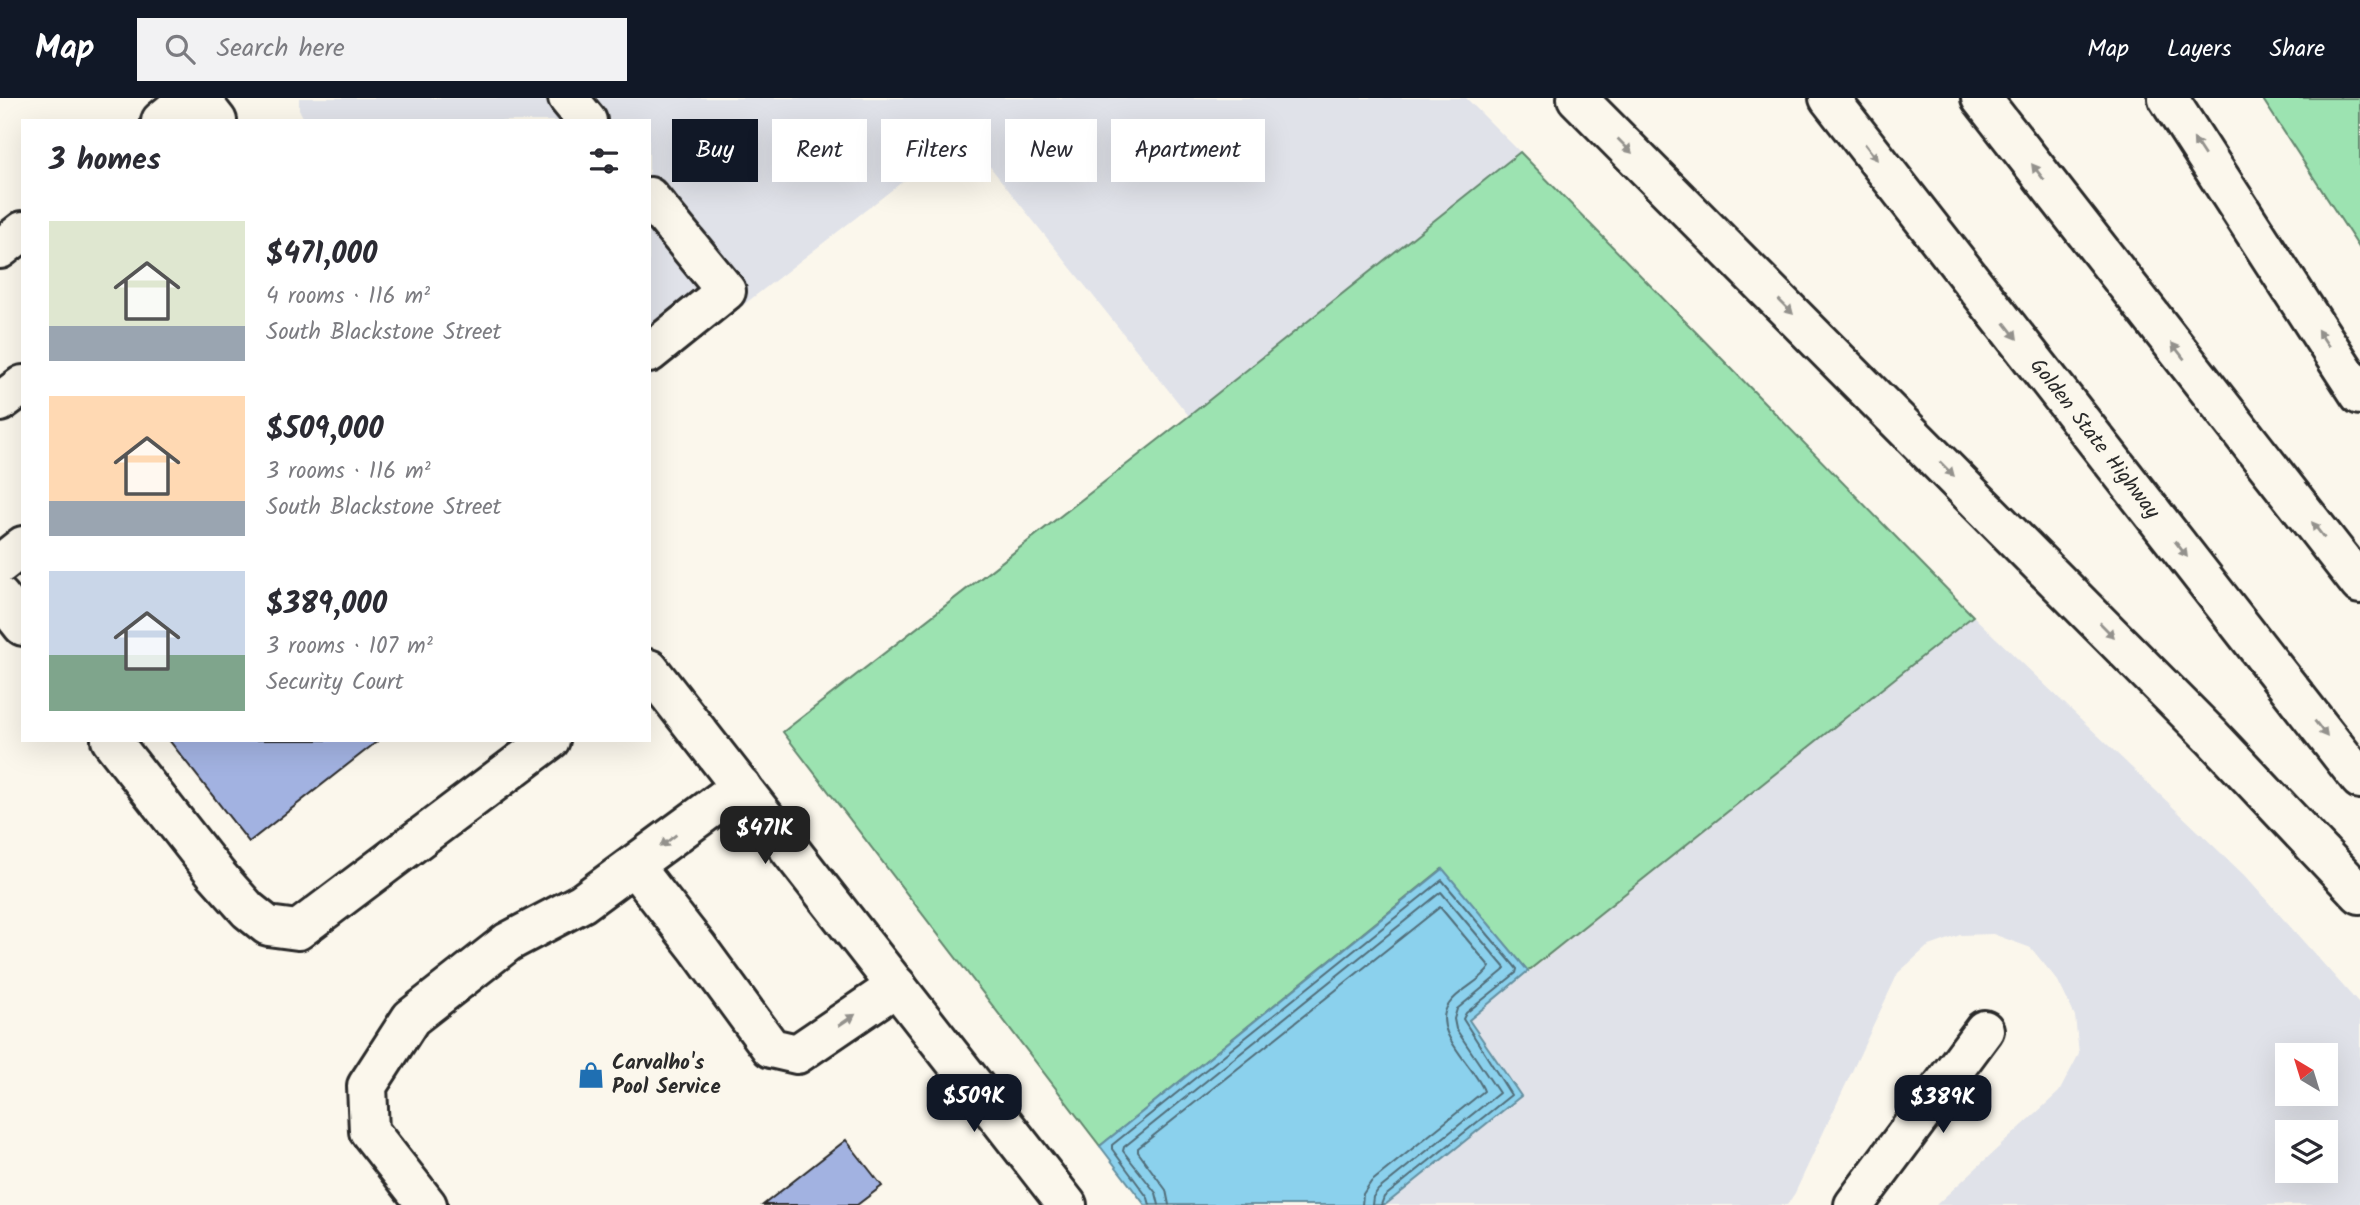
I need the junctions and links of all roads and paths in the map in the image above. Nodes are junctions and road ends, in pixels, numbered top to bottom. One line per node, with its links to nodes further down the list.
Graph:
1 (190, 98): 8 (main road)
2 (199, 98): 9 (main road)
3 (568, 98): 10 (main road)
4 (1577, 98): 29 (main road, one-way to 29)
5 (1829, 98): 26 (main road, Golden State Highway, one-way to 26)
6 (1981, 98): 20 (main road, one-way to 6)
7 (2168, 98): 16 (main road, one-way to 7)
8 (164, 119)
9 (215, 119)
10 (585, 119)
11 (651, 199): 14 (main road)
12 (21, 233): 13 (main road)
13 (0, 249)
14 (651, 351)
15 (21, 386): 17 (main road)
16 (2360, 395)
17 (0, 402)
18 (21, 548): 19 (main road)
19 (0, 564)
20 (2360, 584)
21 (0, 597): 22 (main road)
22 (21, 623)
23 (651, 671): 27 (main road)
24 (113, 742): 25 (main road)
25 (547, 742)
26 (2360, 779)
27 (741, 786): 28 (main road, one-way to 28); 30 (main road)
28 (634, 866): 30 (main road, one-way to 30); 32 (main road)
29 (2360, 894)
30 (897, 986): 33 (main road)
31 (1984, 1030): 34 (main road)
32 (427, 1205)
33 (1066, 1205)
34 (1854, 1205)

